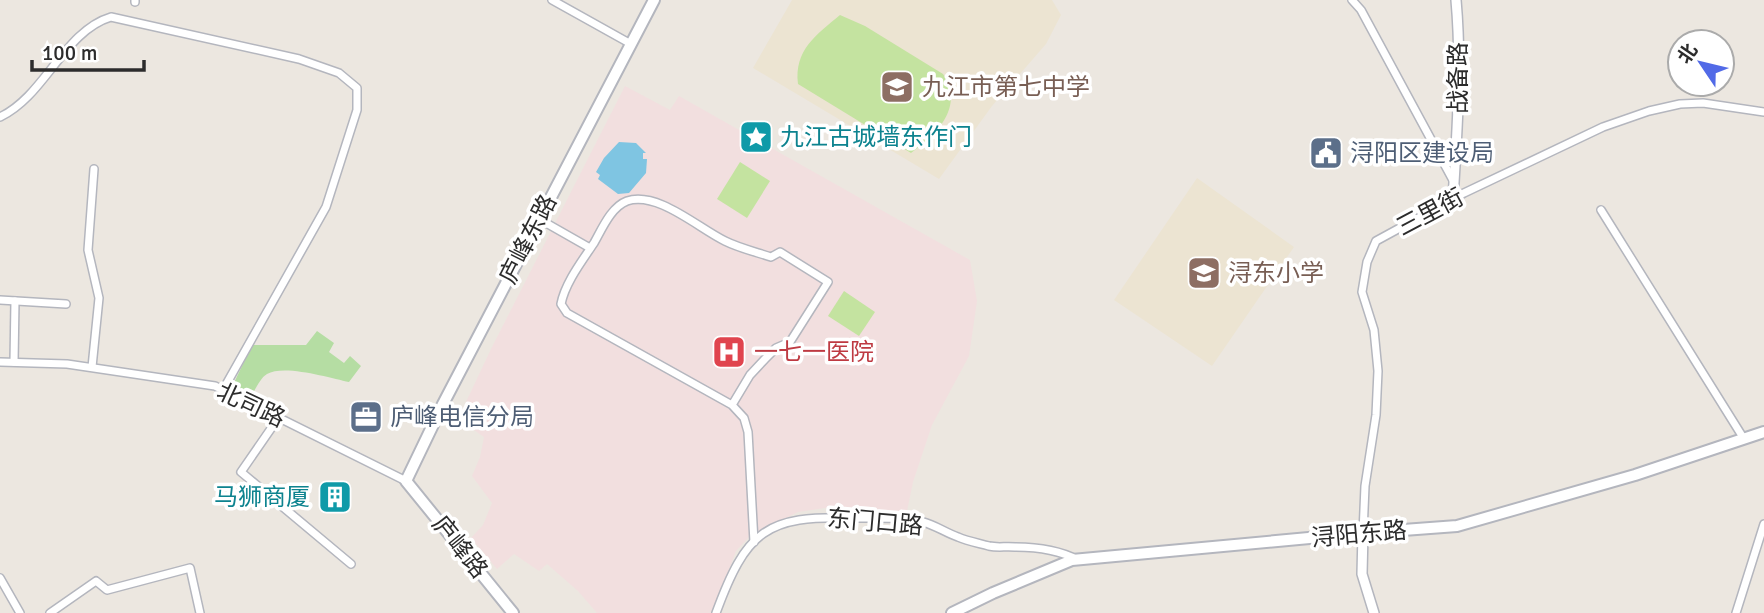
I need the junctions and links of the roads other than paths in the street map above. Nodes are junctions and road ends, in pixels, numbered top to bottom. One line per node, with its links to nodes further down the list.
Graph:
1 (552, 0): 5 (street)
2 (654, 0): 5 (main road, 庐峰东路)
3 (1352, 0): 9 (street)
4 (1456, 0): 9 (street, 战备路)
5 (631, 44): 12 (main road, 庐峰东路)
6 (1764, 112): 10 (street, 三里街)
7 (0, 117): 20 (street)
8 (93, 169): 19 (street)
9 (1454, 183): 10 (street, 战备路)
10 (1453, 199): 27 (street, 三里街)
11 (1601, 210): 24 (street)
12 (539, 219): 13 (street); 25 (main road, 庐峰东路)
13 (590, 248): 21 (street); 21 (street)
14 (0, 300): 15 (street)
15 (15, 301): 16 (street); 18 (street)
16 (66, 304)
17 (0, 362): 18 (street, 北司路)
18 (14, 362): 19 (street, 北司路)
19 (92, 367): 20 (street, 北司路)
20 (223, 390): 22 (street, 北司路)
21 (732, 405): 28 (street)
22 (279, 417): 25 (street, 北司路); 30 (street)
23 (1764, 432): 24 (main road, 浔阳东路)
24 (1744, 439): 27 (main road, 浔阳东路)
25 (406, 481): 35 (main road, 庐峰路)
26 (1764, 524): 39 (street)
27 (1363, 533): 29 (main road, 浔阳东路); 38 (street)
28 (754, 542): 29 (street, 东门口路); 36 (street, 东门口路)
29 (1078, 560): 37 (main road, 浔阳东路)
30 (351, 564)
31 (0, 578): 32 (street)
32 (20, 613)
33 (50, 613): 34 (street)
34 (200, 613)
35 (513, 613)
36 (716, 613)
37 (952, 613)
38 (1374, 613)
39 (1736, 613)

